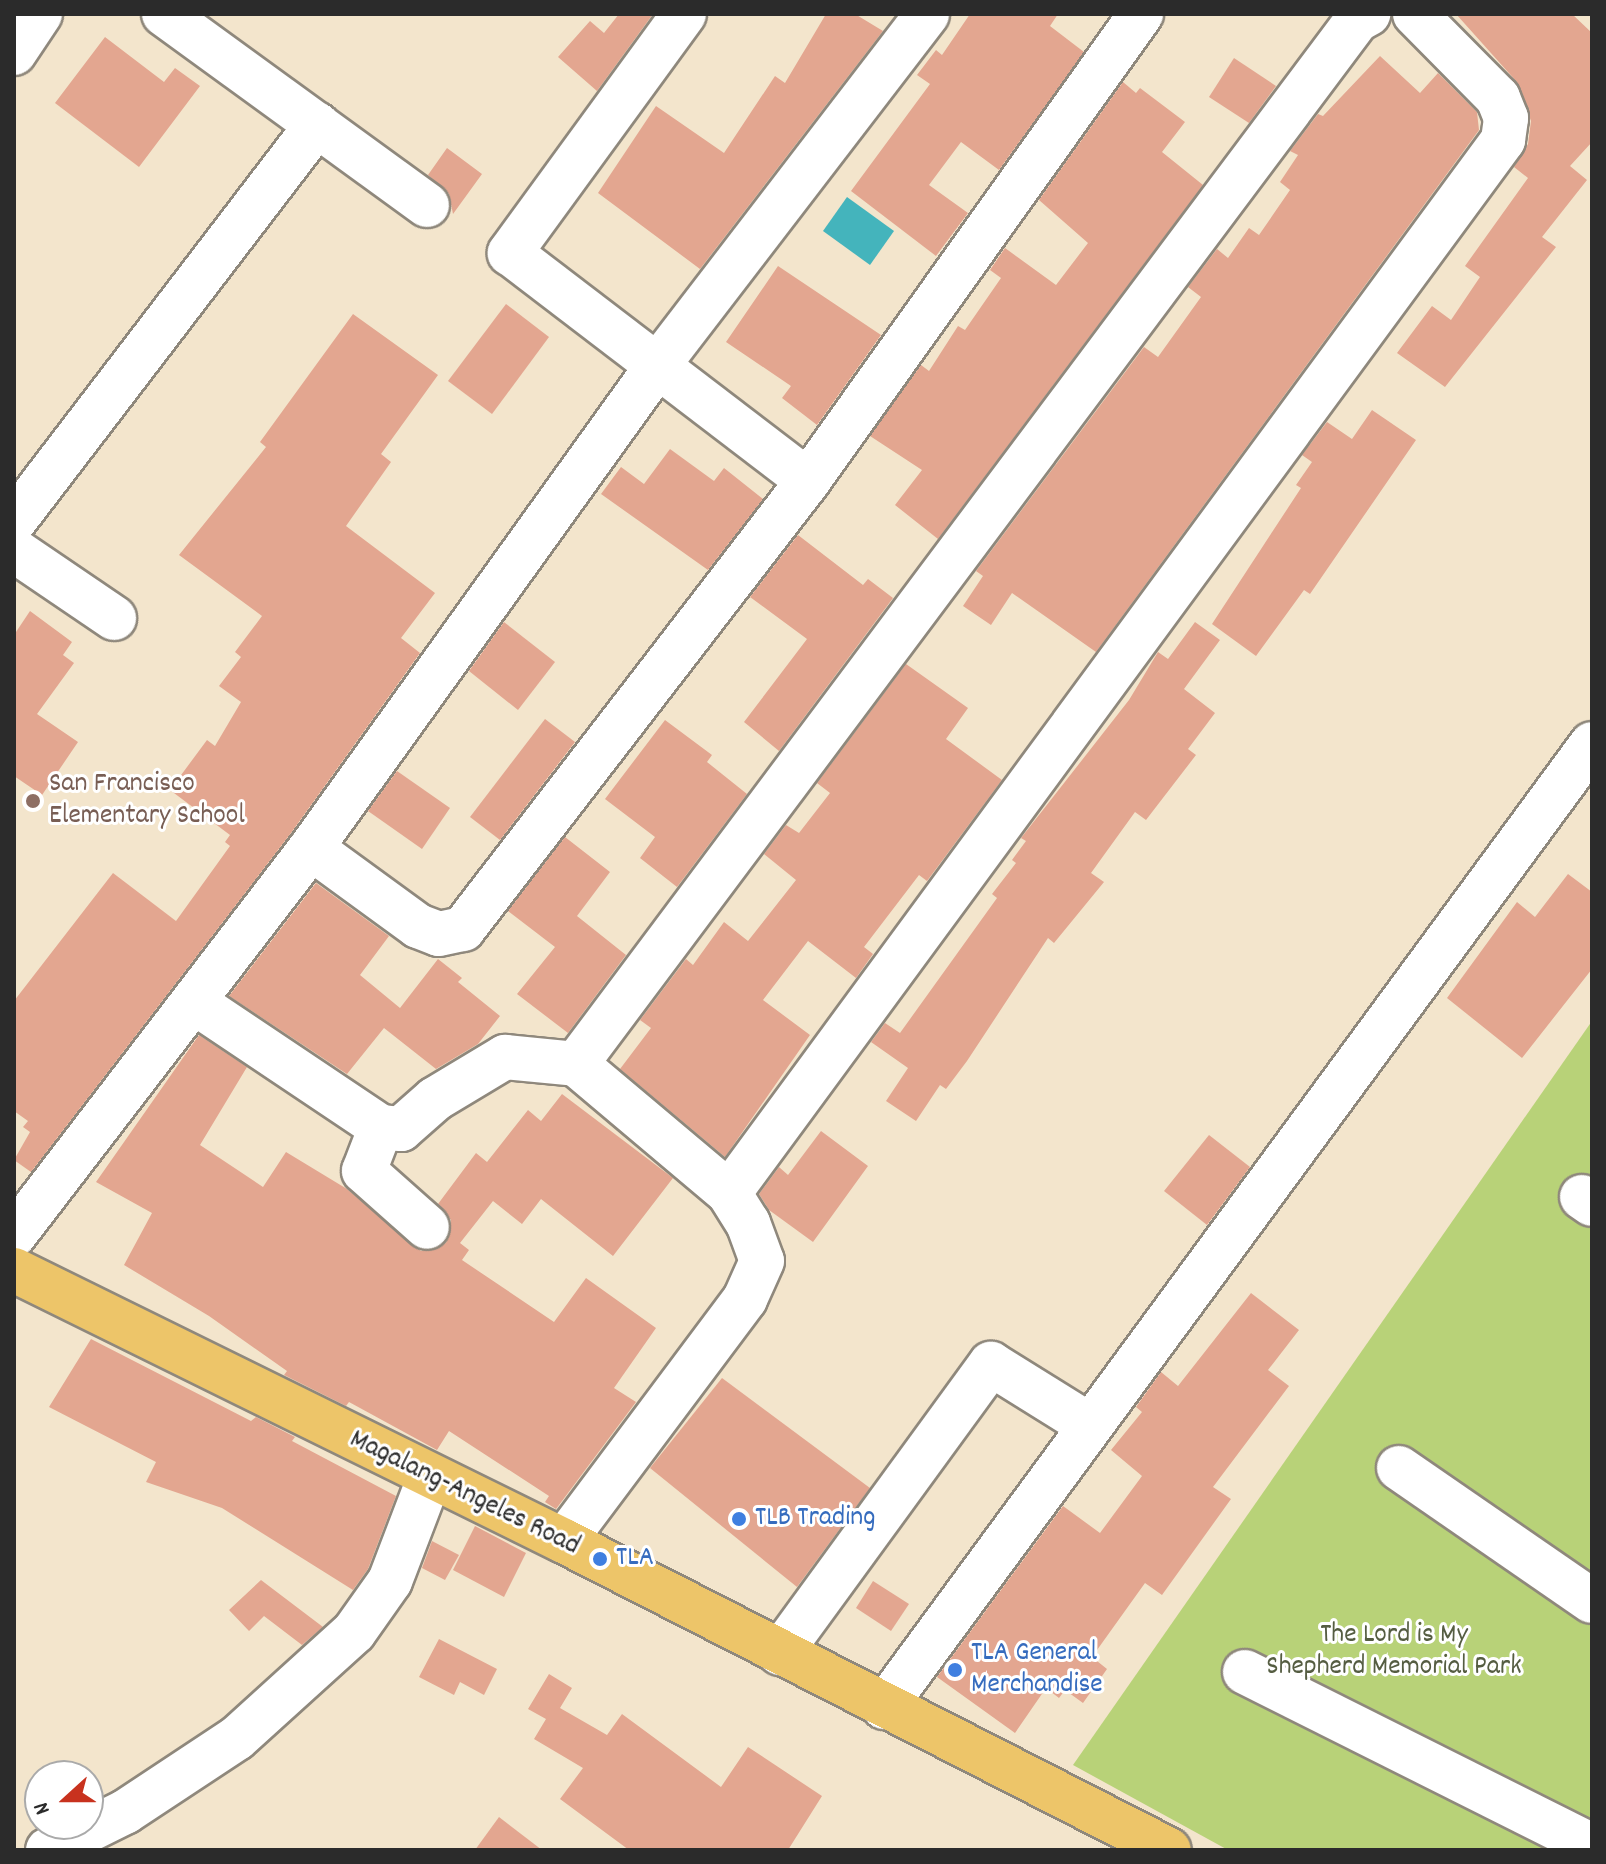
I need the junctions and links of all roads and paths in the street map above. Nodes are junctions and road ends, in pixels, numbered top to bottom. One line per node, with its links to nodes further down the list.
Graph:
1 (40, 14): 8 (street)
2 (164, 14): 9 (street)
3 (684, 14): 11 (street)
4 (927, 14): 11 (street)
5 (1141, 14): 12 (street)
6 (1368, 14): 19 (street)
7 (1415, 14): 21 (street)
8 (14, 53)
9 (317, 124): 10 (street); 13 (street)
10 (427, 205)
11 (658, 365): 12 (street); 17 (street)
12 (808, 481): 17 (street)
13 (14, 521)
14 (14, 550): 15 (street)
15 (114, 618)
16 (1592, 744): 25 (street)
17 (311, 848): 18 (street)
18 (194, 1002): 20 (street); 23 (street)
19 (576, 1064): 20 (street); 21 (street)
20 (381, 1127): 22 (street)
21 (729, 1193): 28 (street)
22 (427, 1227)
23 (14, 1235)
24 (14, 1270): 27 (main road, Magalang-Angeles Road)
25 (1089, 1425): 30 (street); 32 (street)
26 (1399, 1468): 29 (street)
27 (429, 1479): 28 (main road, Magalang-Angeles Road); 34 (street)
28 (564, 1541): 30 (main road, Magalang-Angeles Road)
29 (1592, 1601)
30 (780, 1653): 32 (main road, Magalang-Angeles Road)
31 (1245, 1672): 33 (street)
32 (884, 1707): 35 (main road, Magalang-Angeles Road)
33 (1592, 1846)
34 (48, 1850)
35 (1169, 1850)

